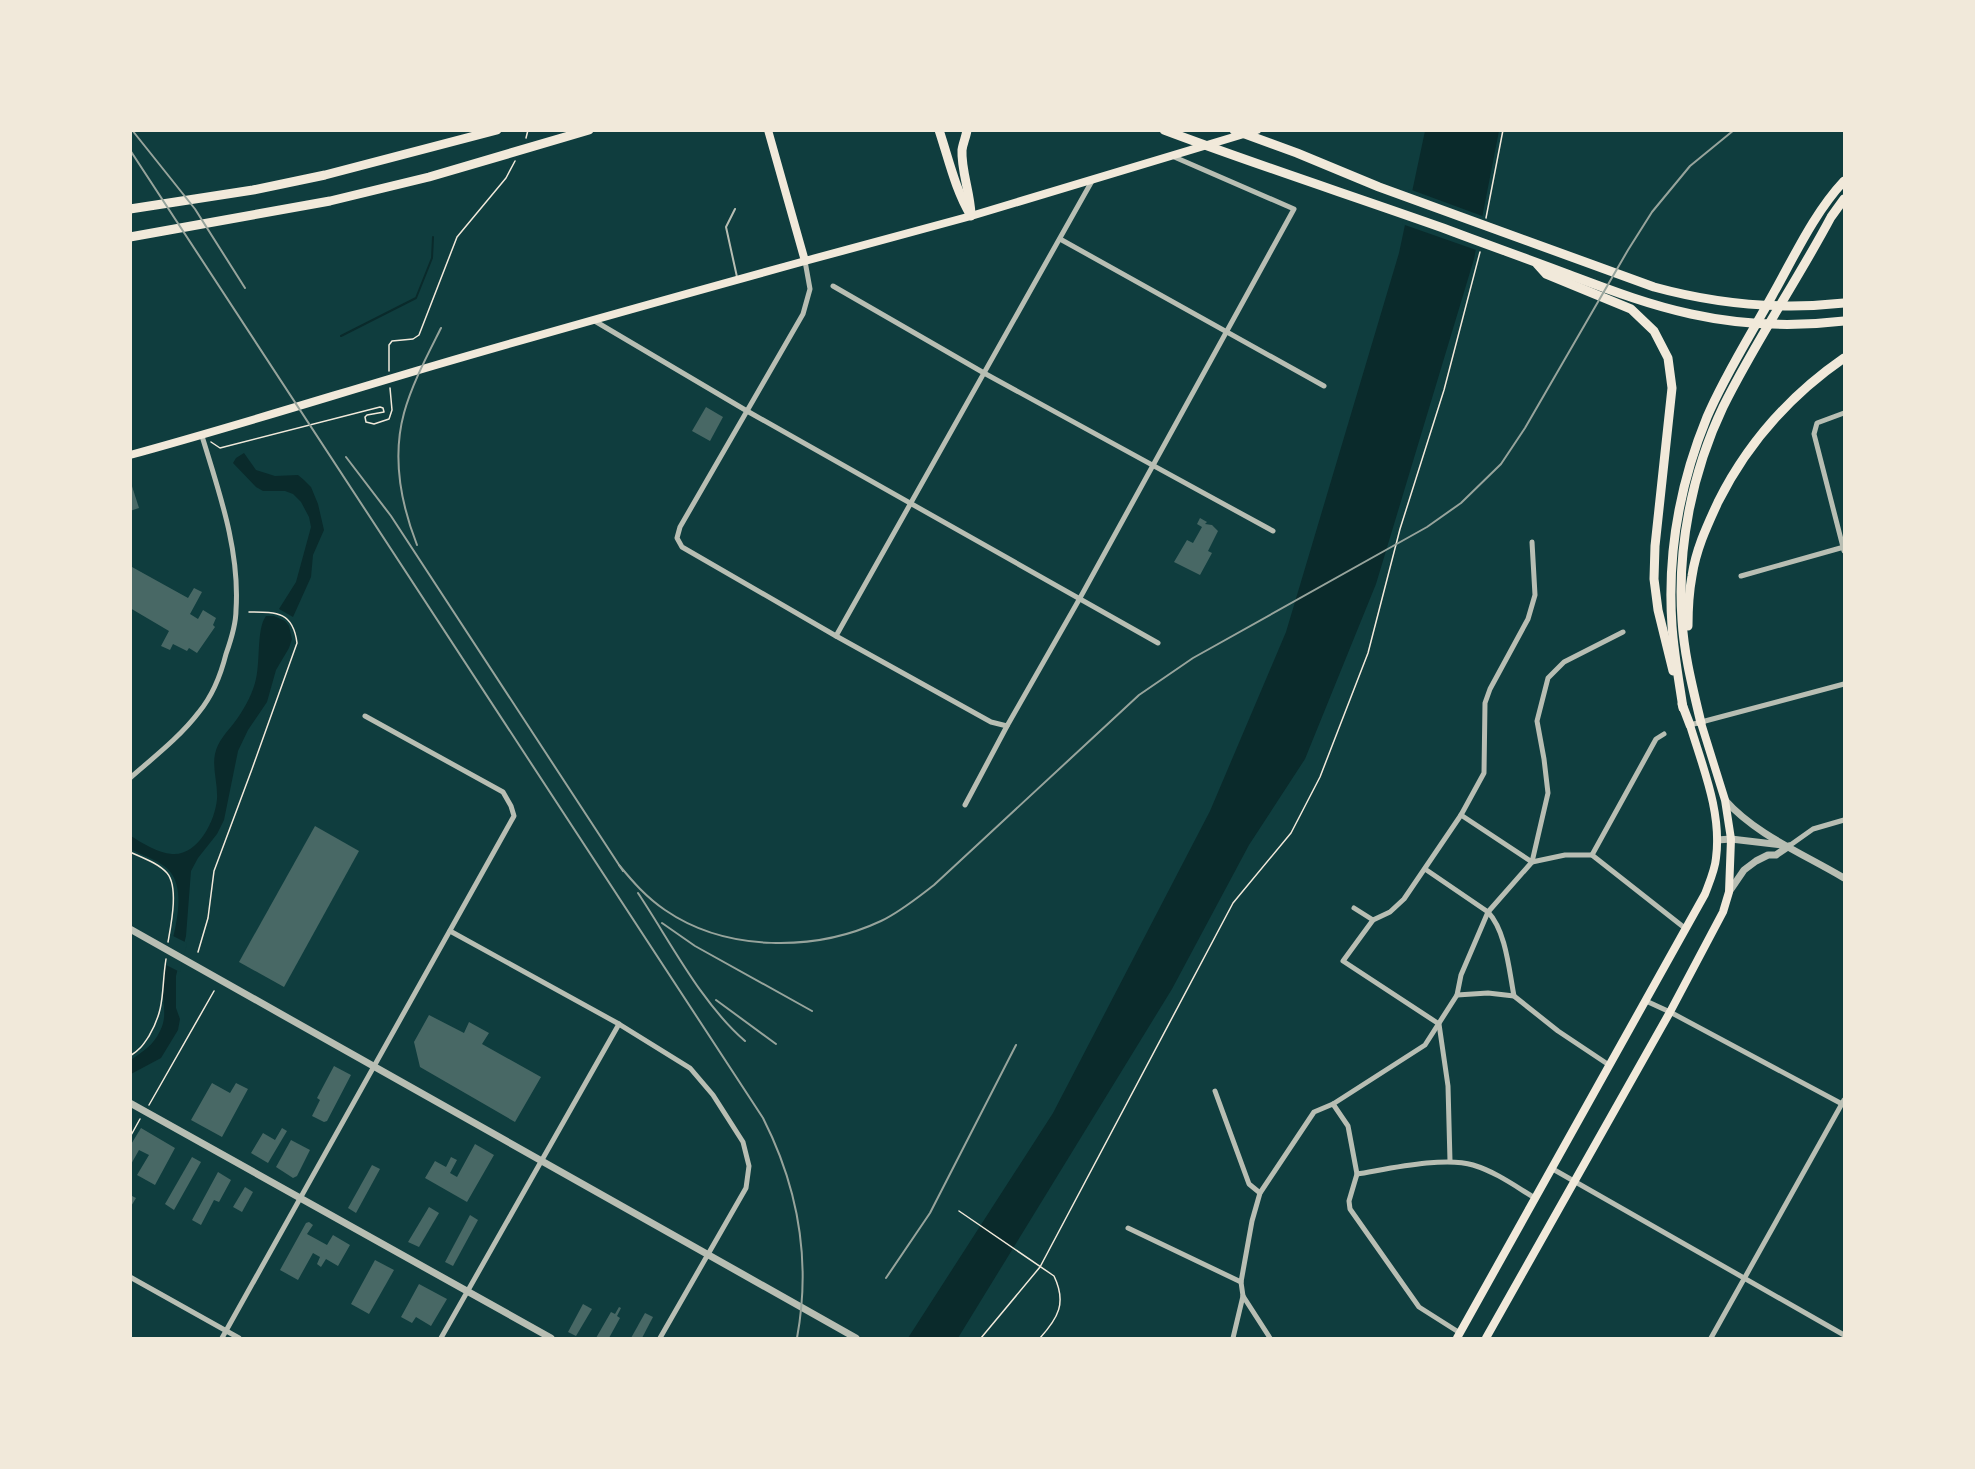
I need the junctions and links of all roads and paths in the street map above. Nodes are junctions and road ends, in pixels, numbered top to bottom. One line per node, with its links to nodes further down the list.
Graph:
1 (497, 130): 17 (highway)
2 (528, 130): 11 (path)
3 (589, 130): 21 (highway)
4 (768, 130): 24 (main road)
5 (939, 130): 19 (highway)
6 (968, 130): 19 (highway)
7 (1164, 130): 25 (highway)
8 (1234, 130): 28 (highway)
9 (1257, 130): 12 (main road)
10 (1503, 130): 20 (path)
11 (526, 139)
12 (1172, 156): 15 (main road); 31 (street)
13 (516, 159): 32 (path)
14 (1845, 180): 54 (highway)
15 (1092, 181): 19 (main road); 22 (street)
16 (1845, 199): 52 (highway)
17 (130, 209)
18 (735, 209): 26 (lane)
19 (971, 216): 24 (main road)
20 (1486, 218)
21 (130, 237)
22 (1060, 238): 31 (street); 34 (street)
23 (1480, 251): 105 (path)
24 (805, 261): 26 (main road); 37 (street)
25 (1536, 262): 30 (highway); 54 (highway)
26 (738, 280): 29 (main road)
27 (833, 286): 34 (street)
28 (1845, 303)
29 (593, 320): 37 (street); 39 (main road)
30 (1845, 321)
31 (1227, 333): 35 (street); 41 (street)
32 (388, 350)
33 (1845, 358): 52 (highway)
34 (984, 373): 41 (street); 42 (street)
35 (1324, 386)
36 (392, 410): 39 (path)
37 (747, 411): 42 (street); 50 (street)
38 (1845, 413): 45 (street)
39 (202, 436): 40 (main road); 60 (street)
40 (130, 455)
41 (1153, 466): 43 (street); 47 (street)
42 (911, 503): 47 (street); 50 (street)
43 (1273, 531)
44 (1532, 542): 63 (street)
45 (1844, 549): 46 (street)
46 (1741, 576)
47 (1080, 598): 51 (street); 57 (street)
48 (249, 612): 79 (path)
49 (1623, 632): 69 (street)
50 (836, 636): 57 (street)
51 (1158, 643)
52 (1687, 659): 56 (highway)
53 (1845, 684): 56 (street)
54 (1683, 708): 58 (highway)
55 (365, 716): 78 (street)
56 (1701, 723): 58 (street); 61 (main road)
57 (1007, 726): 62 (street)
58 (1690, 726): 66 (main road)
59 (1664, 734): 68 (street)
60 (130, 778)
61 (1725, 800): 65 (main road); 67 (street)
62 (965, 805)
63 (1461, 815): 69 (street); 70 (street)
64 (1845, 820): 67 (street)
65 (1731, 839): 66 (street); 67 (street); 72 (main road)
66 (1717, 840): 77 (main road)
67 (1789, 846): 71 (street); 72 (street)
68 (1592, 855): 69 (street); 77 (street)
69 (1533, 862): 74 (street)
70 (1425, 869): 74 (street); 75 (street)
71 (1845, 878)
72 (1729, 892): 84 (main road)
73 (1354, 908): 75 (street)
74 (1488, 912): 81 (street); 82 (street)
75 (1373, 920): 86 (street)
76 (130, 929): 88 (street)
77 (1686, 929): 83 (main road)
78 (450, 931): 85 (street); 88 (street)
79 (198, 952)
80 (214, 992): 93 (path)
81 (1457, 995): 82 (street); 86 (street)
82 (1514, 996): 87 (street)
83 (1646, 1001): 84 (street); 87 (main road)
84 (1670, 1011): 91 (street); 99 (main road)
85 (619, 1024): 95 (street); 118 (street)
86 (1439, 1024): 92 (street); 96 (street)
87 (1609, 1065): 97 (main road)
88 (374, 1066): 95 (street); 102 (street)
89 (1215, 1091): 100 (street)
90 (130, 1103): 93 (street)
91 (1844, 1103): 107 (street)
92 (1333, 1104): 98 (street); 100 (street)
93 (143, 1110): 94 (path); 102 (street)
94 (130, 1137)
95 (542, 1161): 109 (street); 119 (street)
96 (1450, 1161): 98 (street); 101 (street)
97 (1551, 1168): 99 (street); 101 (main road)
98 (1357, 1174): 113 (street)
99 (1575, 1180): 107 (street); 124 (main road)
100 (1260, 1194): 108 (street)
101 (1535, 1198): 113 (main road)
102 (299, 1199): 109 (street); 111 (street)
103 (959, 1211): 105 (path)
104 (1128, 1228): 108 (street)
105 (1040, 1267): 120 (path); 121 (path)
106 (130, 1277): 111 (street)
107 (1744, 1279): 112 (street); 125 (street)
108 (1241, 1282): 110 (street)
109 (467, 1291): 116 (street); 117 (street)
110 (1243, 1296): 122 (street); 123 (street)
111 (226, 1331): 114 (street); 115 (street)
112 (1845, 1335)
113 (1460, 1337)
114 (222, 1338)
115 (239, 1338)
116 (441, 1338)
117 (550, 1338)
118 (660, 1338)
119 (856, 1338)
120 (981, 1338)
121 (1040, 1338)
122 (1233, 1338)
123 (1270, 1338)
124 (1486, 1338)
125 (1711, 1338)

